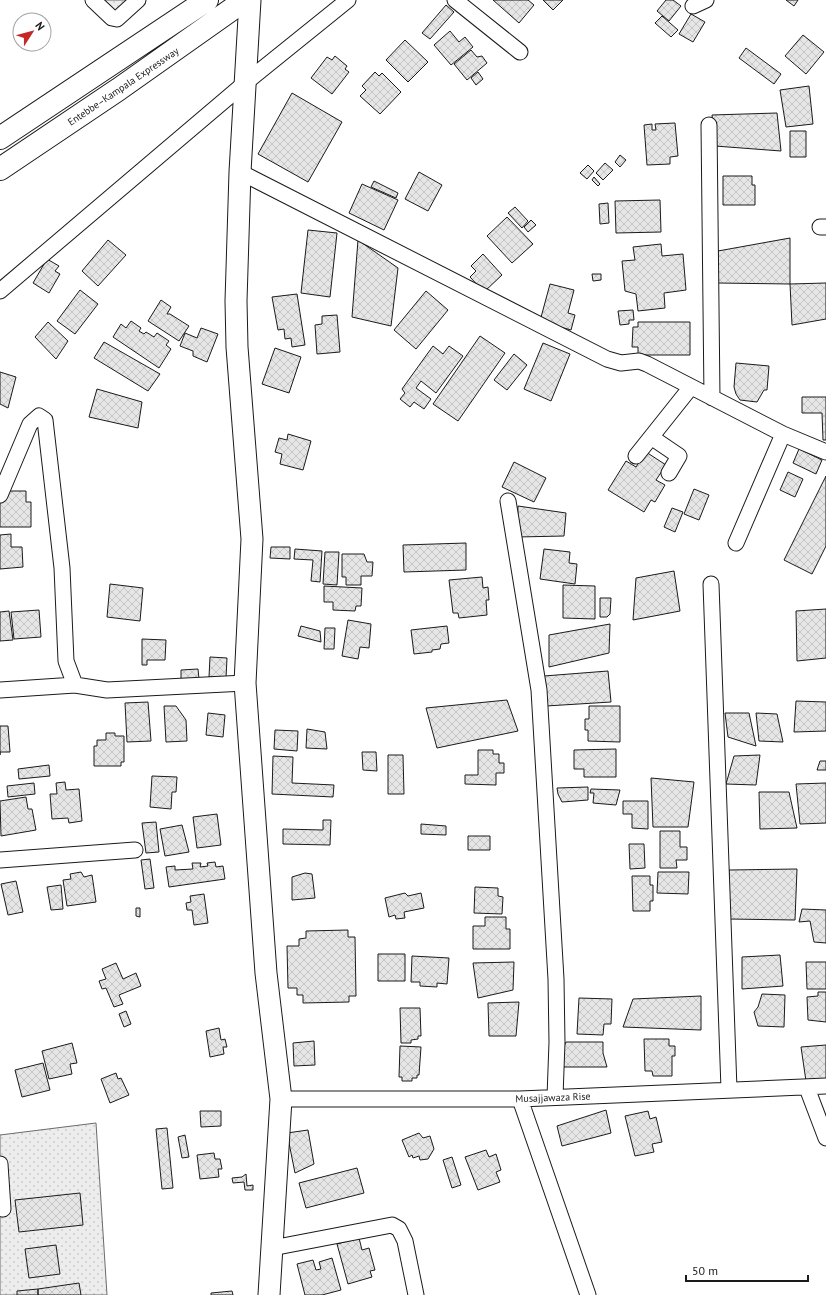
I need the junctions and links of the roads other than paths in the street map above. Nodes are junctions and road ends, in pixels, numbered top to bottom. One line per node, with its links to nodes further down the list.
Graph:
1 (93, 0): 2 (street)
2 (138, 0)
3 (207, 0): 11 (highway)
4 (245, 0): 12 (highway, Entebbe–Kampala Expressway)
5 (250, 0): 9 (street)
6 (348, 0): 9 (street)
7 (455, 0): 8 (street)
8 (520, 52)
9 (245, 83): 13 (street); 14 (street)
10 (709, 125): 16 (street)
11 (0, 138)
12 (0, 169)
13 (240, 172): 15 (street); 26 (street)
14 (0, 291)
15 (691, 387): 16 (street); 18 (street)
16 (712, 398): 17 (street)
17 (782, 434): 19 (street); 24 (street)
18 (651, 437): 20 (street); 21 (street)
19 (826, 452)
20 (636, 456)
21 (669, 473)
22 (0, 495): 27 (street)
23 (508, 501): 34 (street)
24 (736, 543)
25 (711, 584): 33 (street)
26 (245, 683): 27 (street); 35 (street)
27 (75, 684): 28 (street)
28 (0, 690)
29 (135, 850): 30 (street)
30 (0, 860)
31 (826, 1086): 32 (street, Musajjawaza Rise)
32 (807, 1088): 33 (street, Musajjawaza Rise); 37 (street)
33 (729, 1090): 34 (street, Musajjawaza Rise)
34 (555, 1097): 36 (street, Musajjawaza Rise)
35 (280, 1099): 36 (street, Musajjawaza Rise); 40 (street)
36 (520, 1099): 43 (street)
37 (826, 1138)
38 (0, 1164): 39 (street)
39 (3, 1209)
40 (272, 1248): 41 (street); 42 (street)
41 (269, 1295)
42 (416, 1295)
43 (588, 1295)

